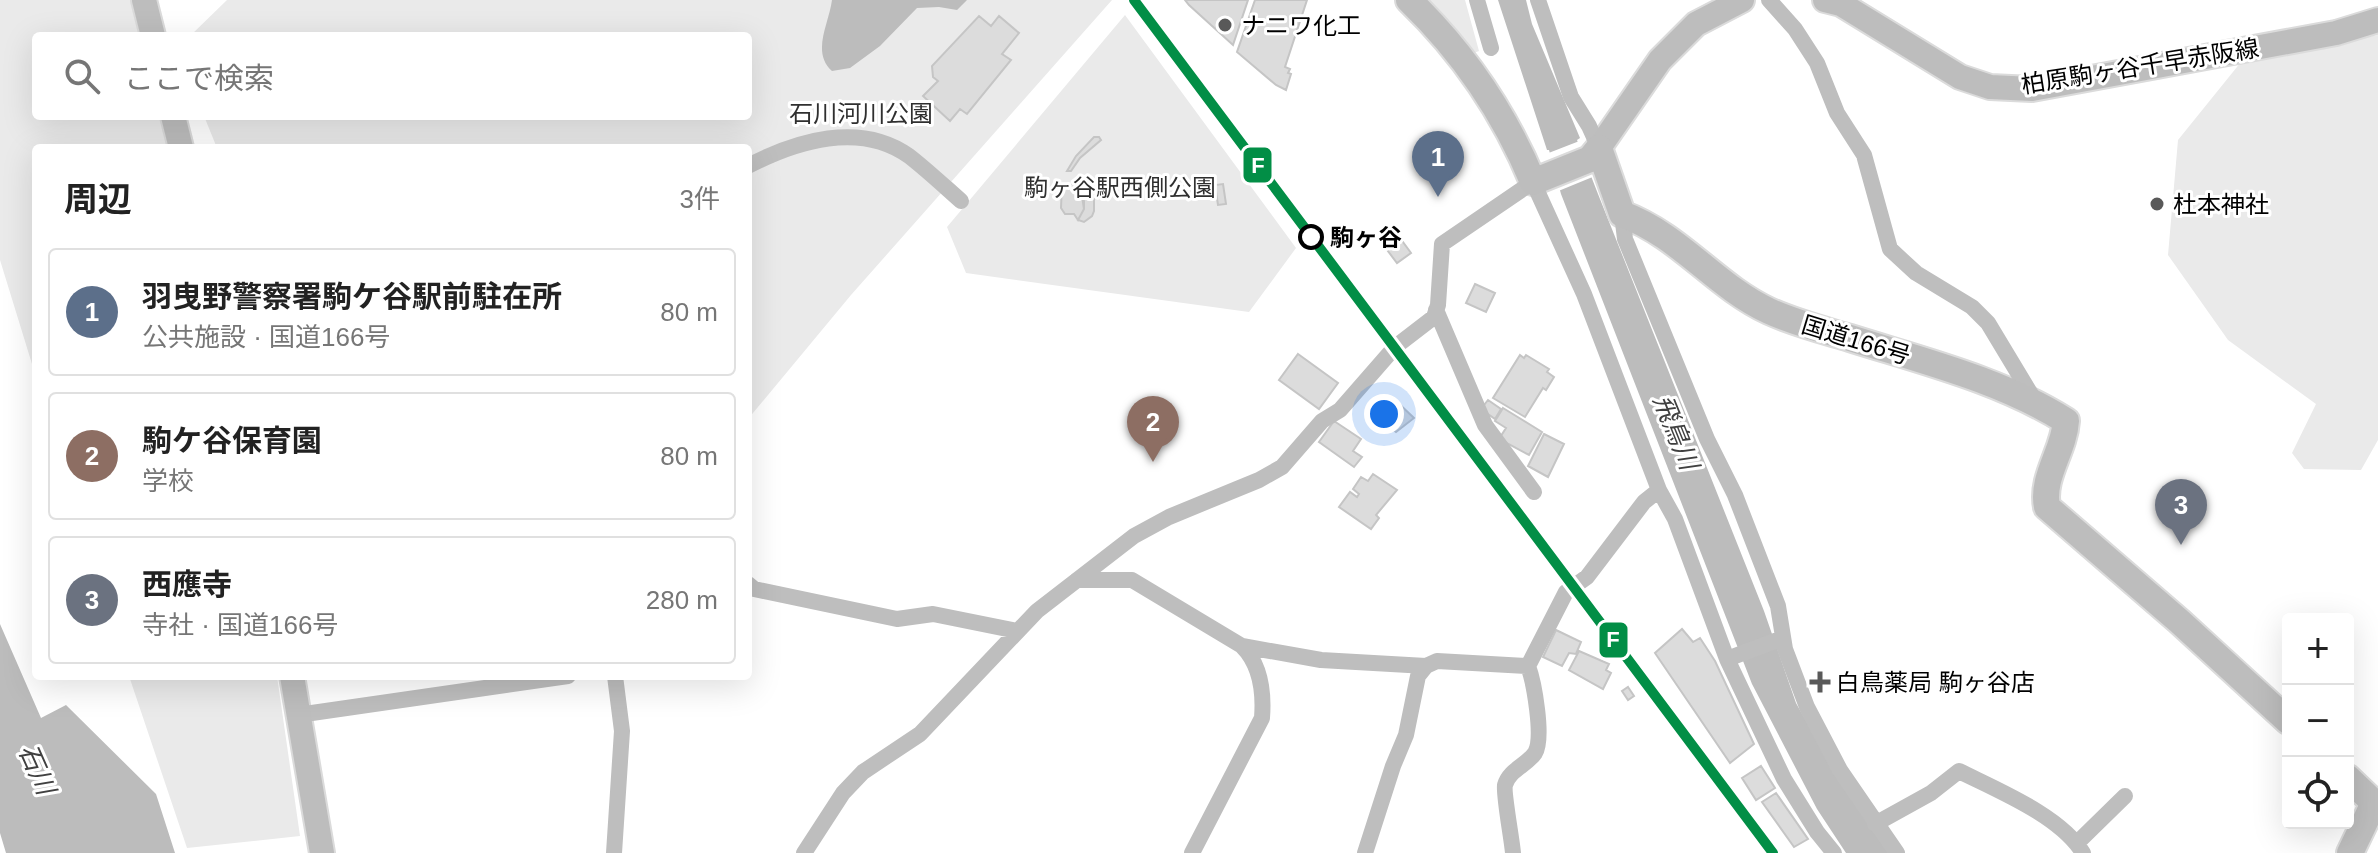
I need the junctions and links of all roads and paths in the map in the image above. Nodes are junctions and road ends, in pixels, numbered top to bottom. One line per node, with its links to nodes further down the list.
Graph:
1 (144, 0): 9 (main road)
2 (1477, 0): 10 (street)
3 (1538, 0): 13 (street)
4 (1742, 0): 13 (main road)
5 (1769, 0): 19 (street)
6 (1825, 0): 8 (main road, 柏原駒ヶ谷千早赤阪線)
7 (1413, 1): 15 (highway)
8 (2378, 20)
9 (152, 32)
10 (1491, 48)
11 (174, 120): 12 (main road)
12 (180, 144)
13 (1594, 154): 15 (highway); 17 (highway)
14 (752, 164): 16 (street)
15 (1541, 180): 18 (street); 20 (street)
16 (961, 201)
17 (1622, 214): 19 (highway, 国道166号); 25 (street)
18 (1436, 310): 21 (street); 22 (street)
19 (2036, 403): 34 (highway, 国道166号)
20 (1659, 490): 27 (street); 29 (street)
21 (1534, 492)
22 (1077, 580): 24 (street); 26 (street)
23 (752, 587): 24 (street)
24 (1017, 631): 41 (street)
25 (1781, 639): 27 (street); 37 (street)
26 (1242, 646): 28 (street); 42 (street)
27 (1730, 658): 45 (street)
28 (1426, 666): 29 (street); 43 (street)
29 (1528, 666): 44 (street)
30 (293, 680): 33 (main road)
31 (540, 680): 33 (street)
32 (616, 680): 40 (street)
33 (298, 715): 39 (main road)
34 (2282, 715)
35 (2354, 784): 47 (highway)
36 (2125, 796): 38 (street)
37 (1875, 824): 38 (street); 46 (street)
38 (2080, 848)
39 (322, 853)
40 (614, 853)
41 (804, 853)
42 (1192, 853)
43 (1365, 853)
44 (1513, 853)
45 (1834, 853)
46 (1897, 853)
47 (2350, 853)

